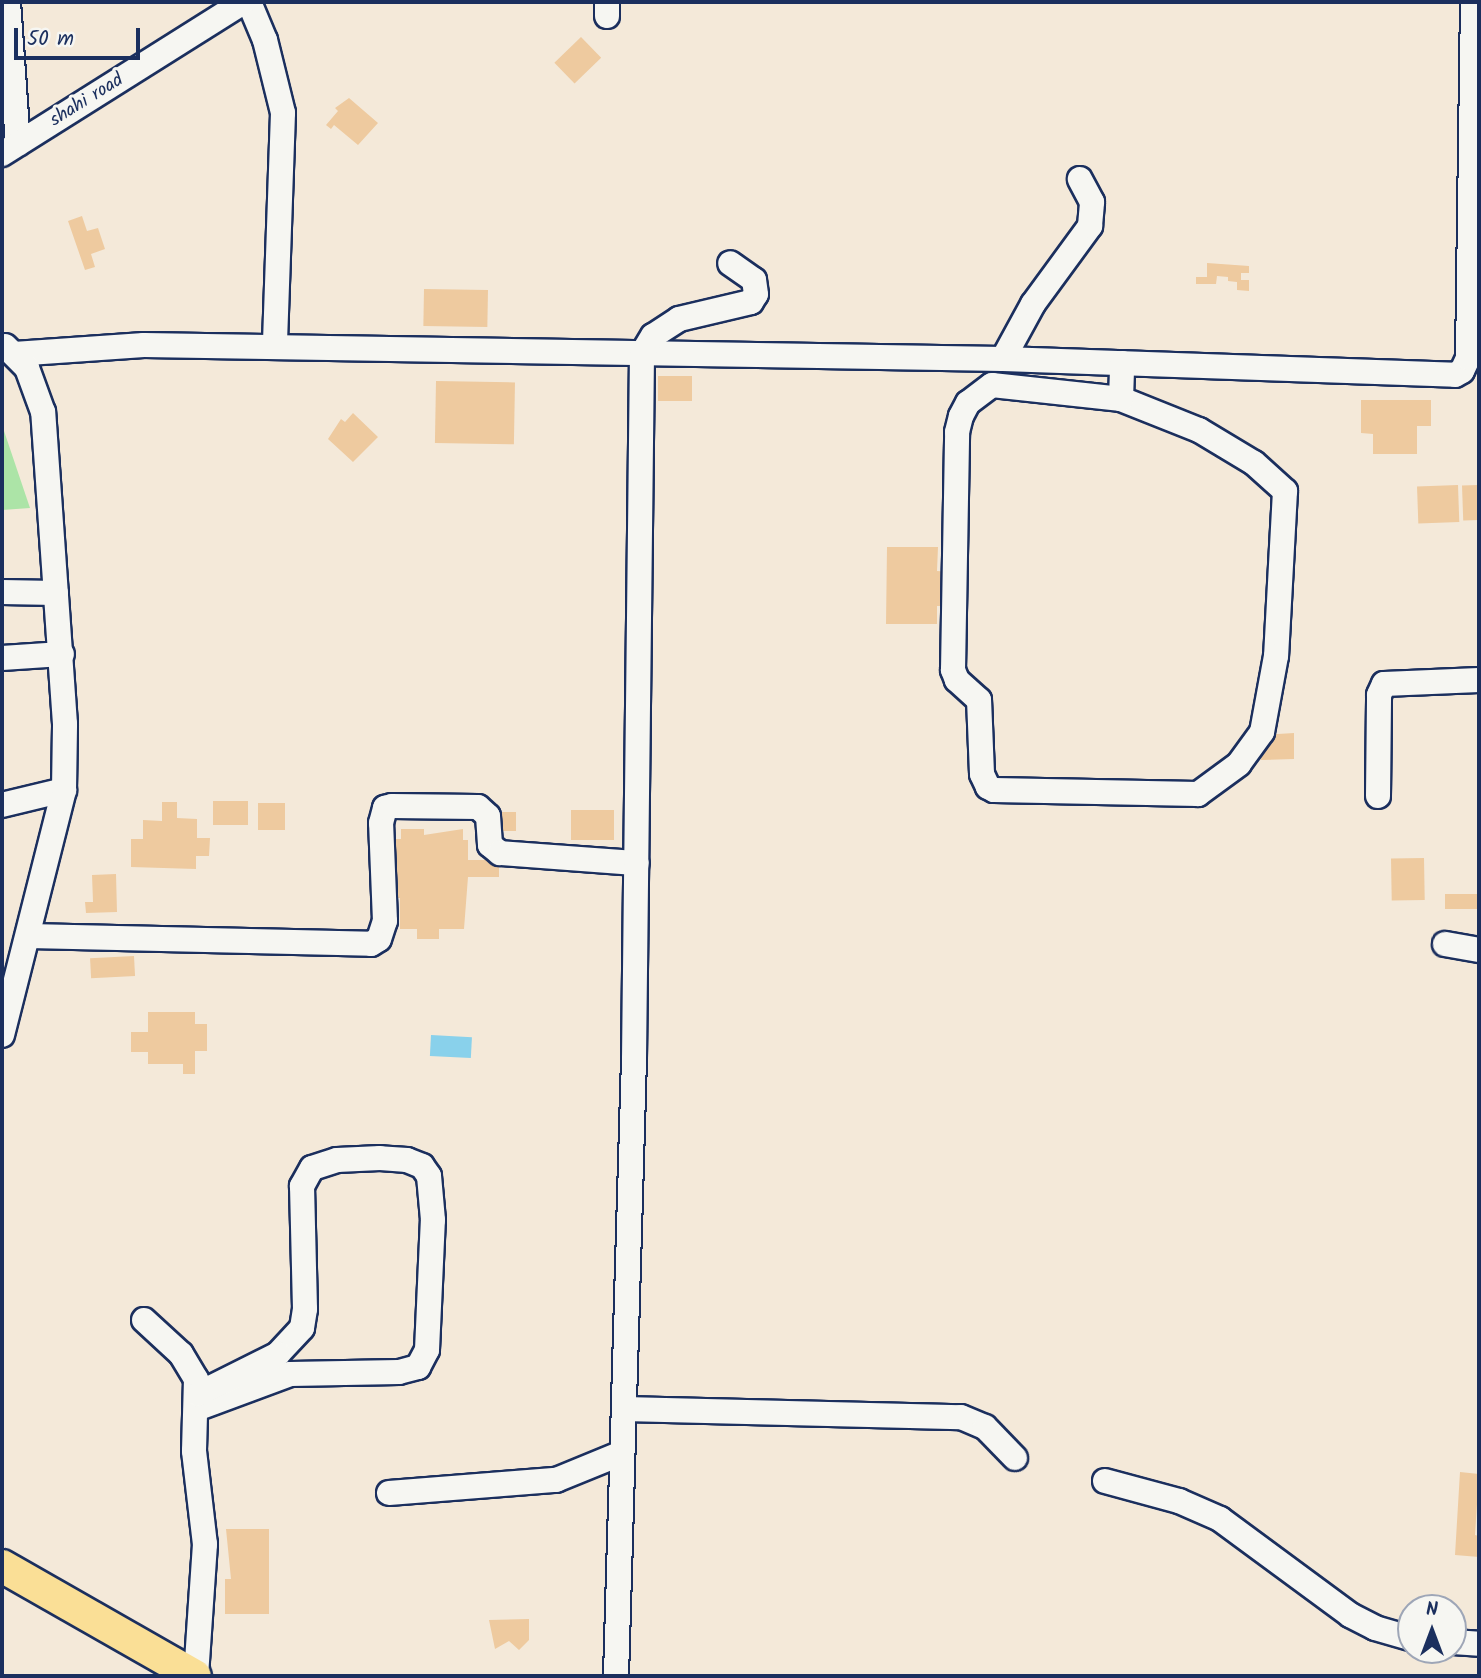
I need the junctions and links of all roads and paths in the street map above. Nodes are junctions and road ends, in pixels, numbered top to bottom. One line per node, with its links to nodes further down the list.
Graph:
1 (8, 2): 6 (street)
2 (243, 2): 6 (street, shahi road)
3 (249, 2): 9 (street)
4 (1473, 2): 5 (street)
5 (1476, 79): 13 (street)
6 (10, 149)
7 (1080, 179): 12 (street)
8 (730, 263): 11 (street)
9 (275, 348): 10 (street); 11 (street)
10 (8, 349): 16 (street)
11 (642, 354): 12 (street); 23 (street)
12 (1003, 359): 13 (street)
13 (1122, 363): 14 (street)
14 (1121, 399): 14 (street)
15 (2, 592): 16 (street)
16 (56, 593): 17 (street)
17 (62, 654): 18 (street); 20 (street)
18 (2, 658)
19 (1479, 680): 21 (street)
20 (64, 790): 22 (street); 24 (street)
21 (1378, 796)
22 (2, 805)
23 (637, 863): 24 (street); 30 (street)
24 (29, 936): 27 (street)
25 (1445, 944): 26 (street)
26 (1479, 950)
27 (2, 1035)
28 (144, 1320): 29 (street)
29 (197, 1401): 29 (street); 38 (street)
30 (624, 1409): 31 (street); 32 (street)
31 (622, 1454): 34 (street); 39 (street)
32 (1015, 1458)
33 (1105, 1481): 37 (street)
34 (389, 1493)
35 (2, 1566): 38 (main road)
36 (2, 1589): 38 (main road)
37 (1397, 1634)
38 (184, 1675)
39 (616, 1676)

